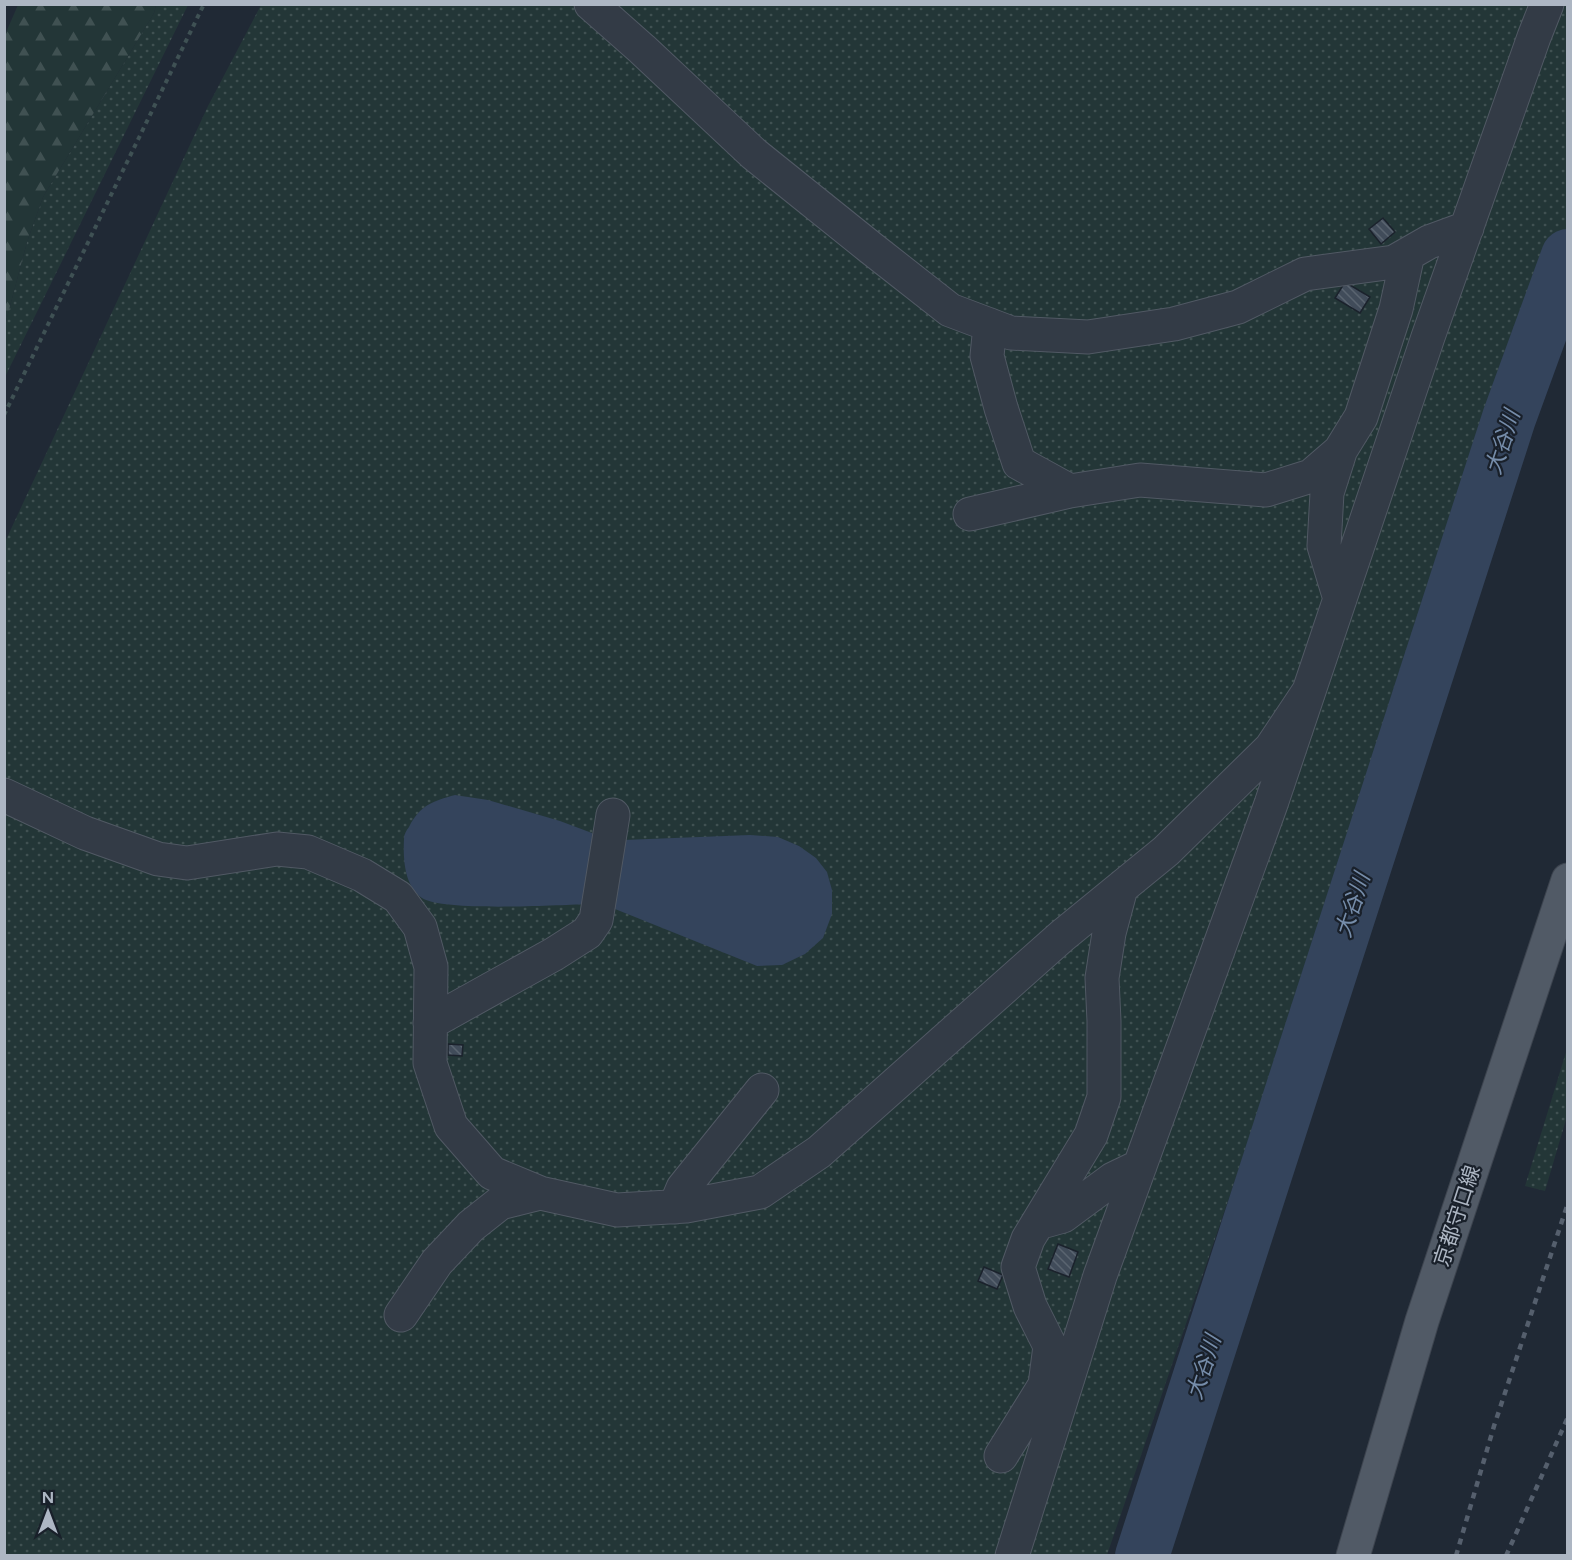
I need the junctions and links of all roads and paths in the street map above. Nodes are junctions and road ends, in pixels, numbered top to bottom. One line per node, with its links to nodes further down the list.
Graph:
1 (204, 4): 7 (path)
2 (591, 4): 6 (lane)
3 (1547, 4): 4 (lane)
4 (1467, 228): 5 (lane); 11 (lane)
5 (1408, 254): 6 (lane); 8 (lane)
6 (990, 325): 9 (lane)
7 (4, 415)
8 (1340, 451): 9 (lane); 11 (lane)
9 (1070, 491): 10 (lane)
10 (970, 514)
11 (1340, 599): 12 (lane)
12 (1309, 691): 16 (lane); 19 (lane)
13 (4, 795): 17 (lane)
14 (613, 815): 17 (lane)
15 (1568, 880): 26 (main road, 京都守口線)
16 (1121, 888): 21 (lane); 22 (lane)
17 (430, 1023): 20 (lane)
18 (762, 1090): 21 (lane)
19 (1140, 1166): 22 (lane); 25 (lane)
20 (540, 1193): 21 (lane); 23 (lane)
21 (675, 1207)
22 (1038, 1223): 24 (lane)
23 (401, 1316)
24 (1001, 1456)
25 (1012, 1556)
26 (1353, 1556)

